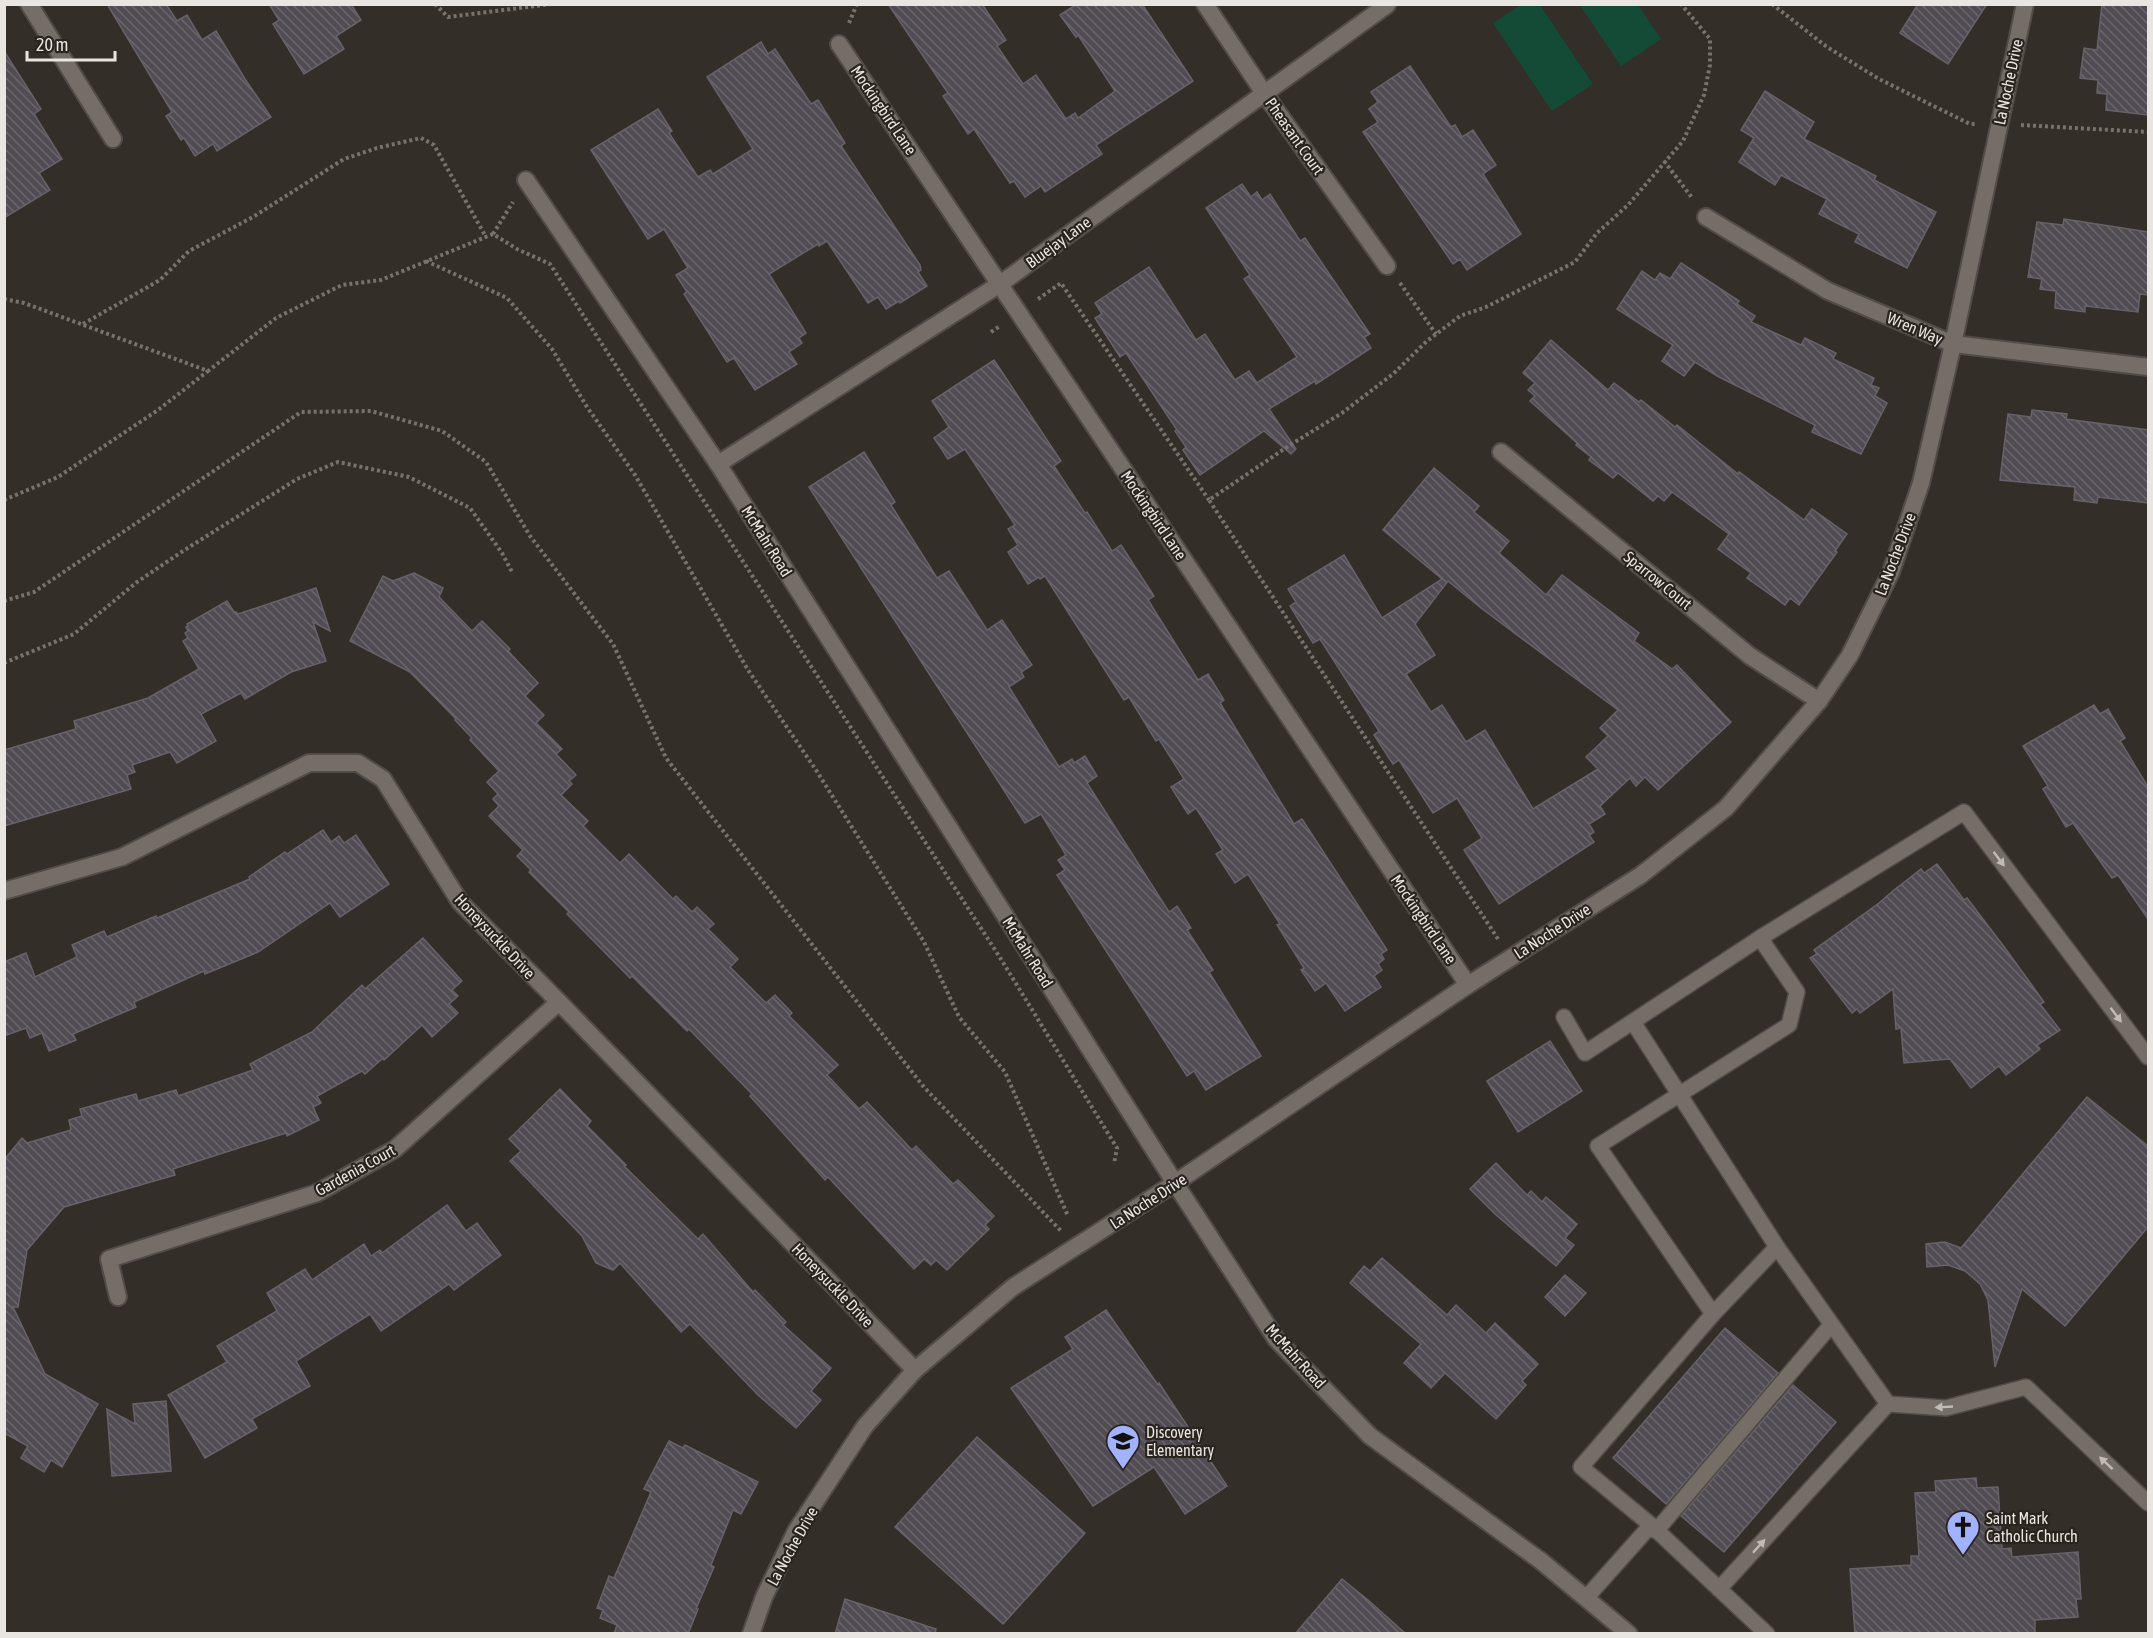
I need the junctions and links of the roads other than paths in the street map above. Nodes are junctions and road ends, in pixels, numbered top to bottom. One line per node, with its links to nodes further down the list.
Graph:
1 (29, 4): 7 (street)
2 (1204, 4): 6 (street, Pheasant Court)
3 (2025, 4): 12 (street, La Noche Drive)
4 (1387, 5): 6 (street, Bluejay Lane)
5 (839, 44): 11 (street, Mockingbird Lane)
6 (1264, 93): 10 (street, Pheasant Court); 11 (street, Bluejay Lane)
7 (113, 139)
8 (526, 180): 15 (street, McMahr Road)
9 (1706, 216): 12 (street, Wren Way)
10 (1387, 266)
11 (1000, 284): 15 (street, Bluejay Lane); 19 (street, Mockingbird Lane)
12 (1953, 344): 13 (street, Wren Way); 16 (street, La Noche Drive)
13 (2148, 367)
14 (1501, 452): 16 (street, Sparrow Court)
15 (718, 464): 25 (street, McMahr Road)
16 (1819, 701): 19 (street, La Noche Drive)
17 (4, 891): 20 (street, Honeysuckle Drive)
18 (1760, 938): 22 (lane); 23 (lane, one-way to 23); 24 (lane)
19 (1468, 985): 25 (street, La Noche Drive)
20 (559, 1002): 27 (street, Gardenia Court); 30 (street, Honeysuckle Drive)
21 (1564, 1017): 22 (lane)
22 (1633, 1022): 24 (lane)
23 (2148, 1057)
24 (1678, 1095): 26 (lane); 28 (lane)
25 (1175, 1183): 30 (street, La Noche Drive); 35 (street, McMahr Road)
26 (1777, 1247): 28 (lane); 29 (lane)
27 (118, 1298)
28 (1713, 1314): 33 (lane)
29 (1831, 1324): 31 (lane); 33 (lane)
30 (915, 1370): 36 (street, La Noche Drive)
31 (1887, 1404): 32 (lane, one-way to 31); 34 (lane, one-way to 31)
32 (2148, 1503)
33 (1653, 1528): 34 (lane); 35 (lane)
34 (1719, 1589): 38 (lane)
35 (1586, 1598): 37 (street, McMahr Road)
36 (752, 1634)
37 (1629, 1634)
38 (1767, 1634)

